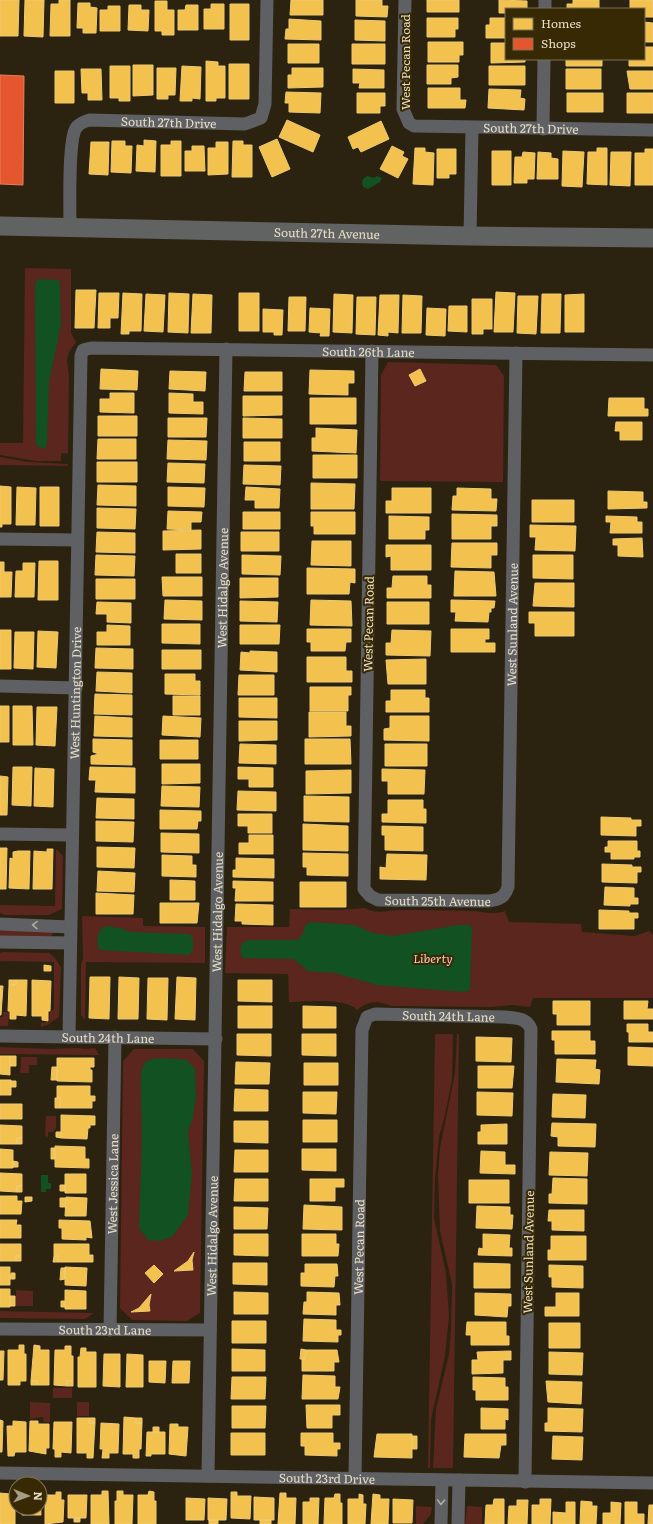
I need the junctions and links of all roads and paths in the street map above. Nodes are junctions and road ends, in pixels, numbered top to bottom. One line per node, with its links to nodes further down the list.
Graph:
1 (267, 0): 9 (street, South 27th Drive)
2 (405, 0): 4 (street, West Pecan Road)
3 (544, 60): 6 (street)
4 (409, 123): 5 (street, South 27th Drive)
5 (472, 128): 6 (street, South 27th Drive); 10 (street)
6 (543, 129): 7 (street, South 27th Drive)
7 (653, 130)
8 (0, 226): 9 (main road, South 27th Avenue)
9 (70, 228): 10 (main road, South 27th Avenue)
10 (470, 236): 11 (main road, South 27th Avenue)
11 (653, 238)
12 (226, 349): 13 (street, South 26th Lane); 14 (street, South 26th Lane); 34 (street, West Hidalgo Avenue)
13 (83, 350): 18 (street, West Huntington Drive)
14 (372, 351): 15 (street, South 26th Lane); 24 (street, West Pecan Road)
15 (516, 353): 16 (street, South 26th Lane); 23 (street, West Sunland Avenue)
16 (653, 355)
17 (0, 539): 18 (street)
18 (77, 540): 20 (street, West Huntington Drive)
19 (0, 686): 20 (street)
20 (76, 688): 22 (street, West Huntington Drive)
21 (0, 834): 22 (street)
22 (72, 835): 26 (street, West Huntington Drive)
23 (504, 895): 24 (street, South 25th Avenue)
24 (370, 896)
25 (0, 924): 26 (street, one-way to 25)
26 (70, 926): 28 (street, West Huntington Drive)
27 (0, 942): 28 (street)
28 (70, 943): 32 (street, West Huntington Drive)
29 (367, 1017): 30 (street, South 24th Lane); 40 (street, West Pecan Road)
30 (528, 1023): 43 (street, West Sunland Avenue)
31 (0, 1036): 32 (street, South 24th Lane)
32 (69, 1037): 33 (street, South 24th Lane)
33 (115, 1037): 34 (street, South 24th Lane); 36 (street, West Jessica Lane)
34 (216, 1039): 37 (street, West Hidalgo Avenue)
35 (0, 1329): 36 (street, South 23rd Lane)
36 (110, 1330): 37 (street, South 23rd Lane)
37 (210, 1330): 39 (street, West Hidalgo Avenue)
38 (0, 1473): 39 (street, South 23rd Drive)
39 (208, 1476): 40 (street, South 23rd Drive)
40 (355, 1478): 41 (street, South 23rd Drive)
41 (442, 1480): 42 (street, South 23rd Drive); 45 (street, one-way to 45)
42 (459, 1480): 43 (street, South 23rd Drive); 46 (street)
43 (524, 1482): 44 (street, South 23rd Drive)
44 (653, 1483)
45 (441, 1524)
46 (458, 1524)

